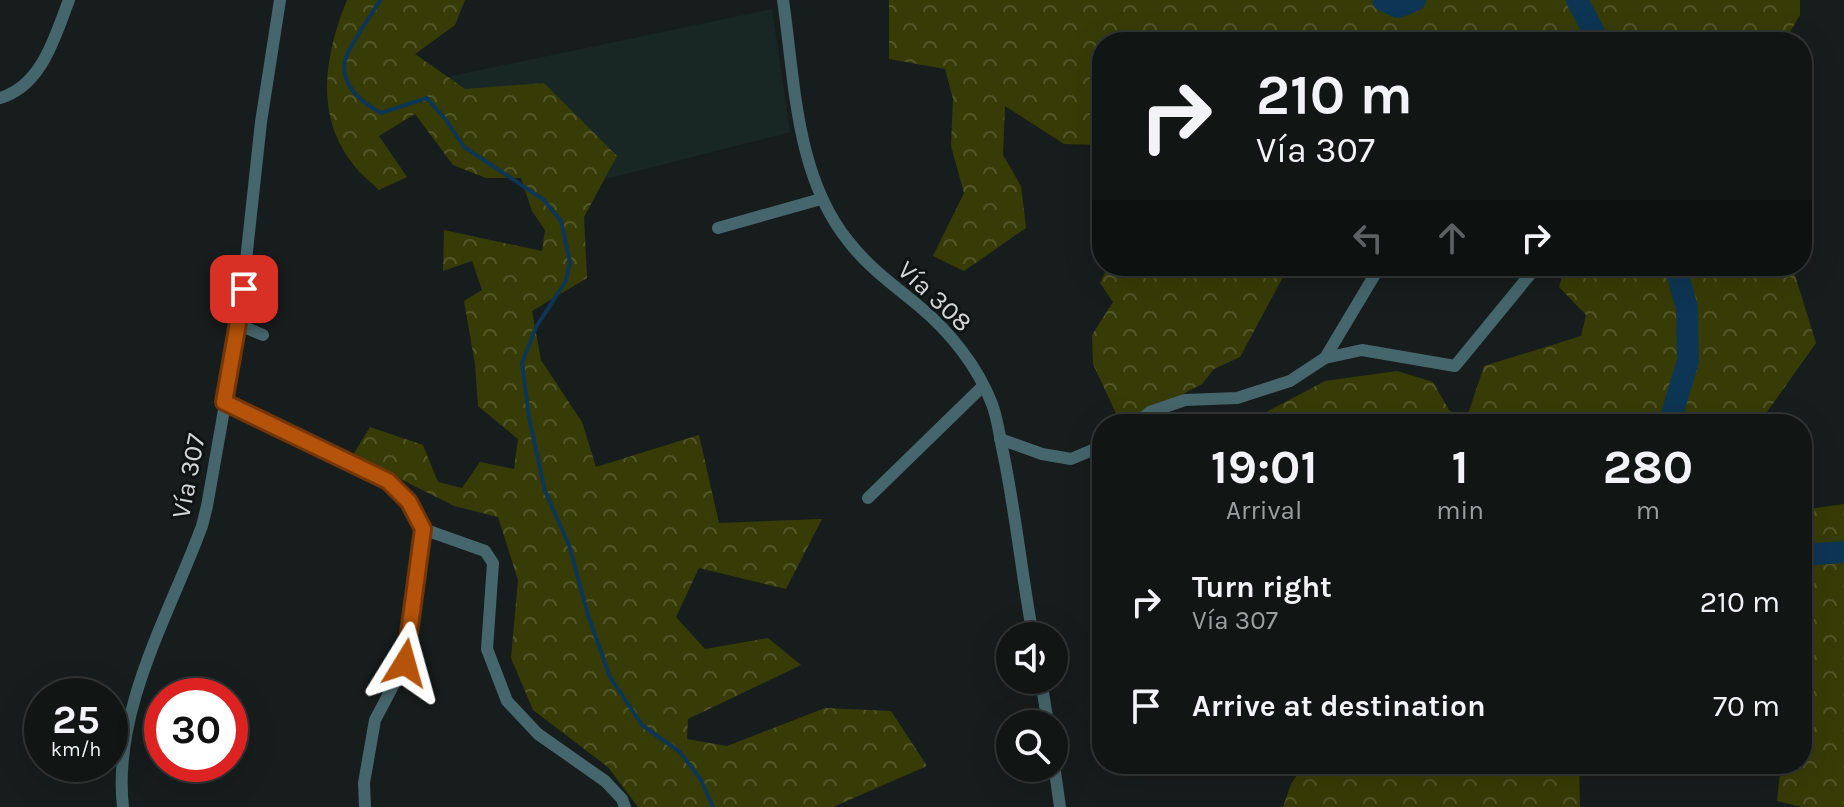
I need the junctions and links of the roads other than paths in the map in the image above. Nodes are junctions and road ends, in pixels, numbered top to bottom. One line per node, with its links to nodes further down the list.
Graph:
1 (69, 0): 4 (street)
2 (280, 0): 9 (street, Vía 307)
3 (783, 0): 5 (street, Vía 308)
4 (0, 98)
5 (821, 199): 6 (street); 12 (street, Vía 308)
6 (718, 228)
7 (1374, 276): 11 (street)
8 (1529, 276): 11 (street)
9 (239, 325): 10 (street); 13 (street, Vía 307)
10 (263, 335)
11 (1325, 358): 14 (street)
12 (983, 386): 15 (street, Vía 308); 17 (street)
13 (224, 402): 18 (street); 21 (street, Vía 307)
14 (1148, 414)
15 (1000, 439): 16 (street); 19 (street, Vía 308)
16 (1092, 450)
17 (868, 498)
18 (423, 529): 22 (street); 23 (street)
19 (1031, 622)
20 (1056, 782): 24 (street)
21 (123, 807)
22 (365, 807)
23 (625, 807)
24 (1060, 807)

